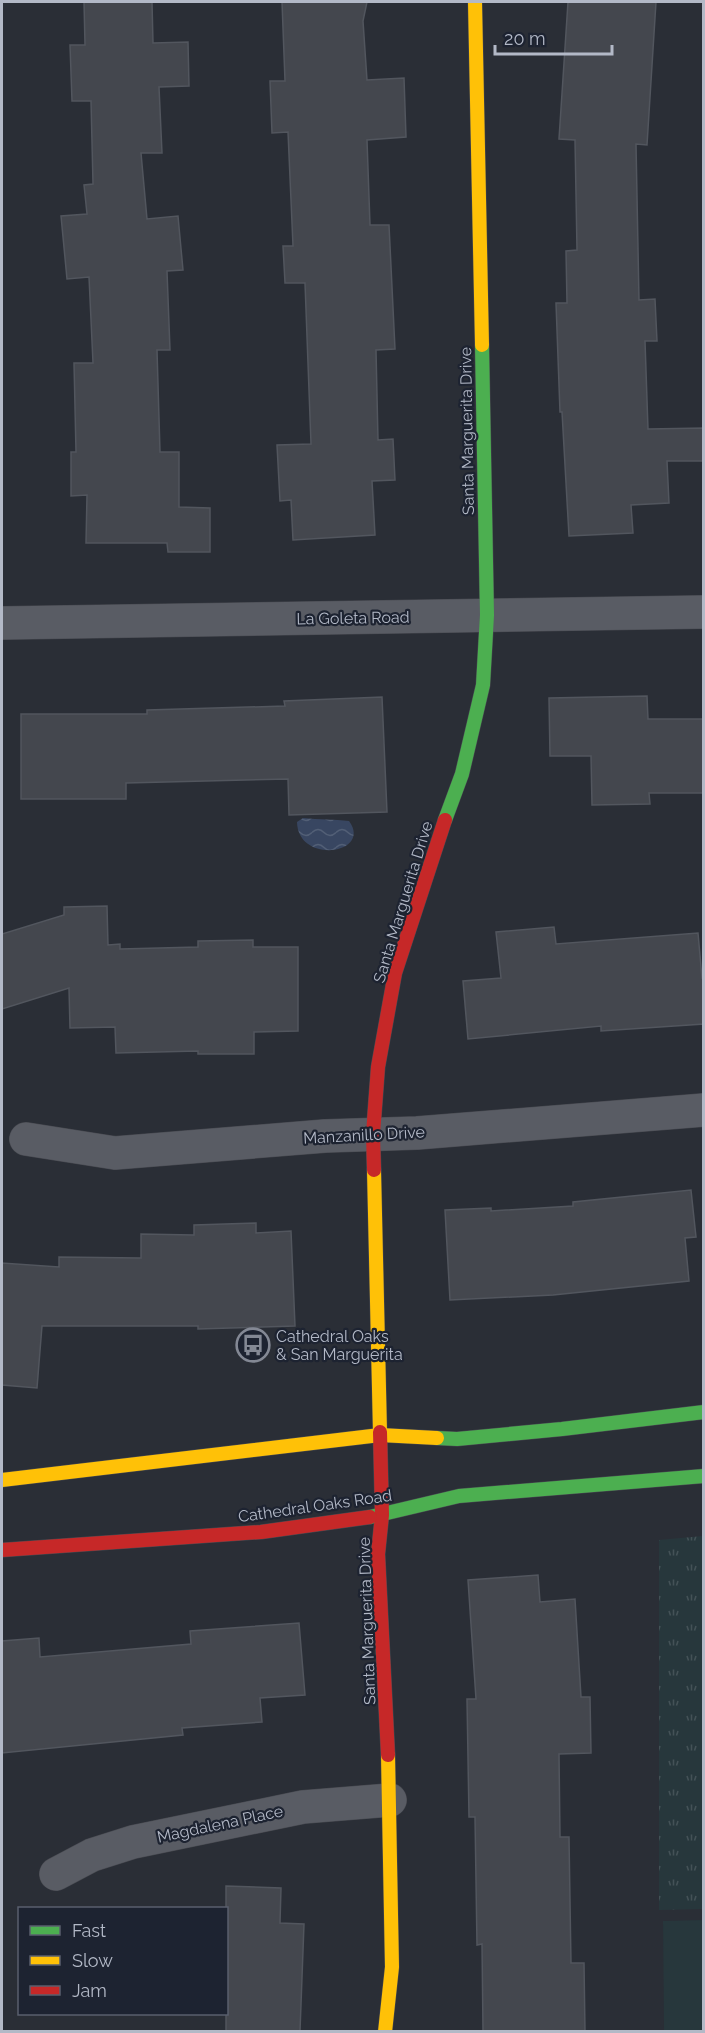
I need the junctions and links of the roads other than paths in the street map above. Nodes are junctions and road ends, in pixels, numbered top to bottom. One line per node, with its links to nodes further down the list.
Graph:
1 (475, 2): 3 (street, Santa Marguerita Drive)
2 (704, 612): 3 (street, La Goleta Road)
3 (488, 615): 4 (street, La Goleta Road); 6 (street, Santa Marguerita Drive)
4 (2, 623)
5 (704, 1110): 6 (street, Manzanillo Drive)
6 (373, 1134): 7 (street, Manzanillo Drive); 9 (street, Santa Marguerita Drive)
7 (26, 1139)
8 (704, 1412): 9 (street)
9 (380, 1435): 11 (street); 12 (street, Santa Marguerita Drive)
10 (704, 1476): 12 (street, Cathedral Oaks Road)
11 (2, 1480)
12 (382, 1515): 13 (street, Cathedral Oaks Road); 14 (street, Santa Marguerita Drive)
13 (2, 1550)
14 (390, 1800): 15 (street, Magdalena Place); 16 (street, Santa Marguerita Drive)
15 (56, 1874)
16 (385, 2031)

